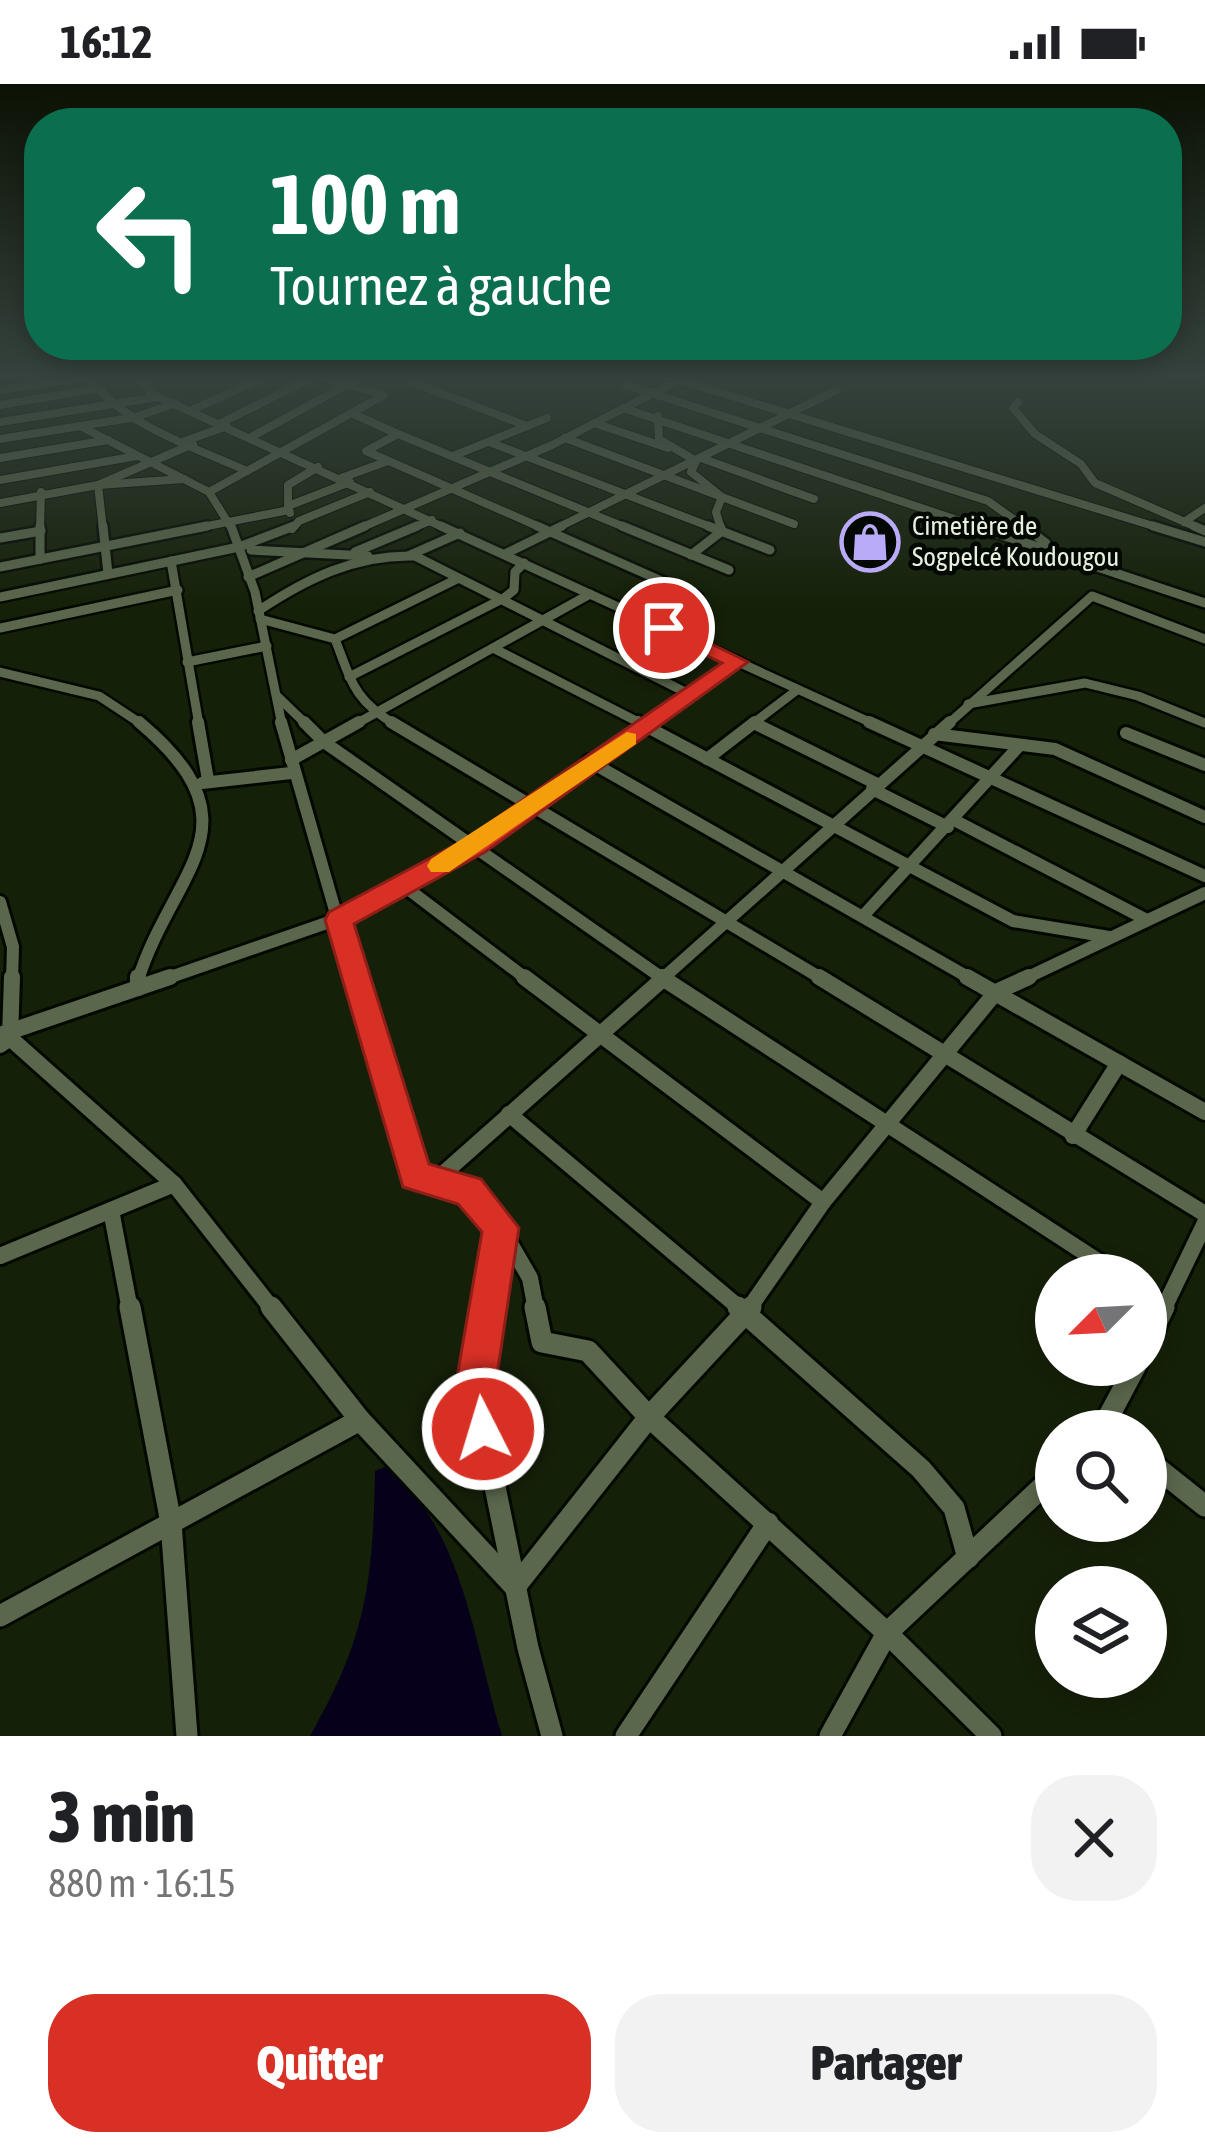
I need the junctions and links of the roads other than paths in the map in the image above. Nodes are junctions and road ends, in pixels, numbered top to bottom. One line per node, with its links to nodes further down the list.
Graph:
1 (48, 453): 25 (street)
2 (133, 453): 21 (street)
3 (157, 453): 21 (street)
4 (212, 453): 26 (street)
5 (279, 453): 26 (street)
6 (288, 453): 24 (street)
7 (373, 453): 22 (street)
8 (446, 453): 19 (street)
9 (460, 453): 19 (street)
10 (518, 453): 20 (street)
11 (531, 453): 20 (street)
12 (605, 453): 29 (street)
13 (686, 453): 23 (street)
14 (713, 453): 23 (street)
15 (758, 453): 63 (street)
16 (837, 453): 63 (street)
17 (920, 453): 57 (street)
18 (1066, 453): 49 (street)
19 (453, 456): 27 (street)
20 (525, 456): 27 (street); 38 (street)
21 (143, 458): 25 (street); 30 (street); 33 (street)
22 (388, 460): 32 (street); 34 (street)
23 (699, 460): 29 (street); 39 (street); 40 (street)
24 (318, 467): 32 (street); 42 (street)
25 (51, 471): 28 (street)
26 (248, 471): 35 (street)
27 (488, 471): 34 (street); 45 (street)
28 (36, 474): 31 (street); 37 (street)
29 (666, 476): 38 (street); 39 (street)
30 (184, 479): 33 (street); 35 (street)
31 (0, 480)
32 (345, 480): 36 (street); 42 (street)
33 (98, 484): 37 (street); 58 (street)
34 (450, 488): 43 (street); 54 (street)
35 (209, 492): 46 (street)
36 (370, 492): 43 (street); 48 (street)
37 (41, 495): 41 (street); 51 (street)
38 (627, 495): 45 (street); 52 (street)
39 (722, 497): 50 (street); 52 (street)
40 (814, 499)
41 (0, 503)
42 (289, 508): 46 (street); 48 (street)
43 (405, 508): 47 (street); 60 (street)
44 (1205, 508): 49 (street)
45 (590, 513): 54 (street); 66 (street)
46 (229, 520): 58 (street); 59 (street)
47 (432, 520): 55 (street); 62 (street)
48 (299, 521): 59 (street)
49 (1184, 522): 53 (street)
50 (794, 524)
51 (41, 531): 56 (street); 68 (street)
52 (722, 531): 61 (street); 66 (street)
53 (1205, 531)
54 (550, 532): 64 (street); 79 (street)
55 (460, 533): 64 (street); 65 (street)
56 (0, 538)
57 (1205, 542)
58 (105, 546): 68 (street); 73 (street)
59 (240, 549): 60 (street); 69 (street); 74 (street)
60 (309, 550): 62 (street); 74 (street)
61 (770, 550)
62 (355, 552): 67 (street)
63 (1060, 553): 81 (street)
64 (506, 554): 70 (street)
65 (410, 555): 67 (street); 75 (street)
66 (691, 555): 72 (street)
67 (368, 556): 82 (street)
68 (40, 559): 71 (street)
69 (171, 561): 73 (street); 76 (street)
70 (524, 563): 77 (street); 80 (street)
71 (0, 566)
72 (729, 571)
73 (108, 574): 78 (street)
74 (248, 577): 82 (street)
75 (457, 579): 80 (street); 85 (street)
76 (178, 590): 84 (street); 89 (street)
77 (590, 594): 83 (street); 90 (street)
78 (0, 597)
79 (698, 597)
80 (504, 598): 83 (street); 92 (street)
81 (1205, 603)
82 (259, 615): 85 (street); 87 (street)
83 (544, 620): 88 (street); 95 (street)
84 (0, 628)
85 (334, 639): 92 (street)
86 (1205, 639): 96 (street)
87 (267, 646): 89 (street); 94 (street)
88 (493, 648): 97 (street); 100 (street)
89 (188, 662): 111 (street)
90 (737, 662): 93 (street); 95 (street)
91 (0, 672): 111 (street)
92 (350, 677): 97 (street)
93 (797, 690): 98 (street); 105 (street)
94 (275, 694): 103 (street); 109 (street)
95 (691, 694): 100 (street)
96 (968, 704): 99 (street); 102 (street)
97 (375, 714): 103 (street); 113 (street)
98 (754, 723): 106 (street); 112 (street)
99 (1205, 723)
100 (644, 727): 106 (street); 107 (street)
101 (1126, 733): 108 (street)
102 (934, 734): 104 (street); 105 (street)
103 (324, 742): 109 (street); 117 (street)
104 (1020, 745): 110 (street); 114 (street)
105 (919, 747): 110 (street); 112 (street)
106 (707, 759): 115 (street)
107 (589, 761): 113 (street); 119 (street)
108 (1205, 765)
109 (291, 767): 111 (street); 125 (street)
110 (988, 781): 116 (street); 120 (street)
111 (201, 784): 131 (street)
112 (874, 786): 115 (street); 116 (street)
113 (530, 806): 117 (street); 126 (street)
114 (1205, 817)
115 (833, 822): 118 (street); 119 (street)
116 (951, 824): 118 (street); 127 (street)
117 (476, 845): 121 (street); 130 (street)
118 (910, 865): 124 (street); 128 (street)
119 (783, 871): 124 (street); 126 (street)
120 (1205, 876)
121 (404, 886): 125 (street); 133 (street)
122 (1205, 892): 127 (street)
123 (0, 902): 129 (street)
124 (862, 916): 132 (street)
125 (338, 920): 131 (street); 141 (street)
126 (724, 920): 130 (street); 135 (street)
127 (1147, 920): 128 (street)
128 (1111, 937): 132 (street)
129 (7, 949): 134 (street)
130 (660, 976): 133 (street); 139 (street)
131 (138, 988): 134 (street)
132 (996, 992): 135 (street); 136 (street)
133 (599, 1033): 138 (street); 143 (street)
134 (5, 1037): 142 (street)
135 (944, 1050): 139 (street); 140 (street)
136 (1119, 1063): 137 (street); 140 (street)
137 (1205, 1112)
138 (509, 1114): 141 (street); 150 (street)
139 (888, 1122): 143 (street); 147 (street)
140 (1073, 1136): 145 (street)
141 (435, 1181): 146 (street)
142 (174, 1184): 144 (street); 152 (street)
143 (823, 1202): 150 (street)
144 (111, 1210): 148 (street); 156 (street)
145 (1205, 1219): 149 (street)
146 (501, 1228): 151 (street); 159 (street)
147 (1086, 1254)
148 (0, 1256)
149 (1167, 1302)
150 (746, 1313): 151 (street); 158 (street)
151 (649, 1417): 157 (street); 159 (street)
152 (359, 1420): 156 (street); 159 (street)
153 (1167, 1476): 155 (street)
154 (1035, 1494): 158 (street)
155 (1205, 1505)
156 (170, 1523): 160 (street); 162 (street)
157 (769, 1523): 161 (street); 164 (street)
158 (968, 1558): 161 (street)
159 (515, 1586): 163 (street)
160 (0, 1616)
161 (887, 1634): 165 (street); 166 (street)
162 (187, 1736)
163 (551, 1736)
164 (626, 1736)
165 (830, 1736)
166 (991, 1736)

